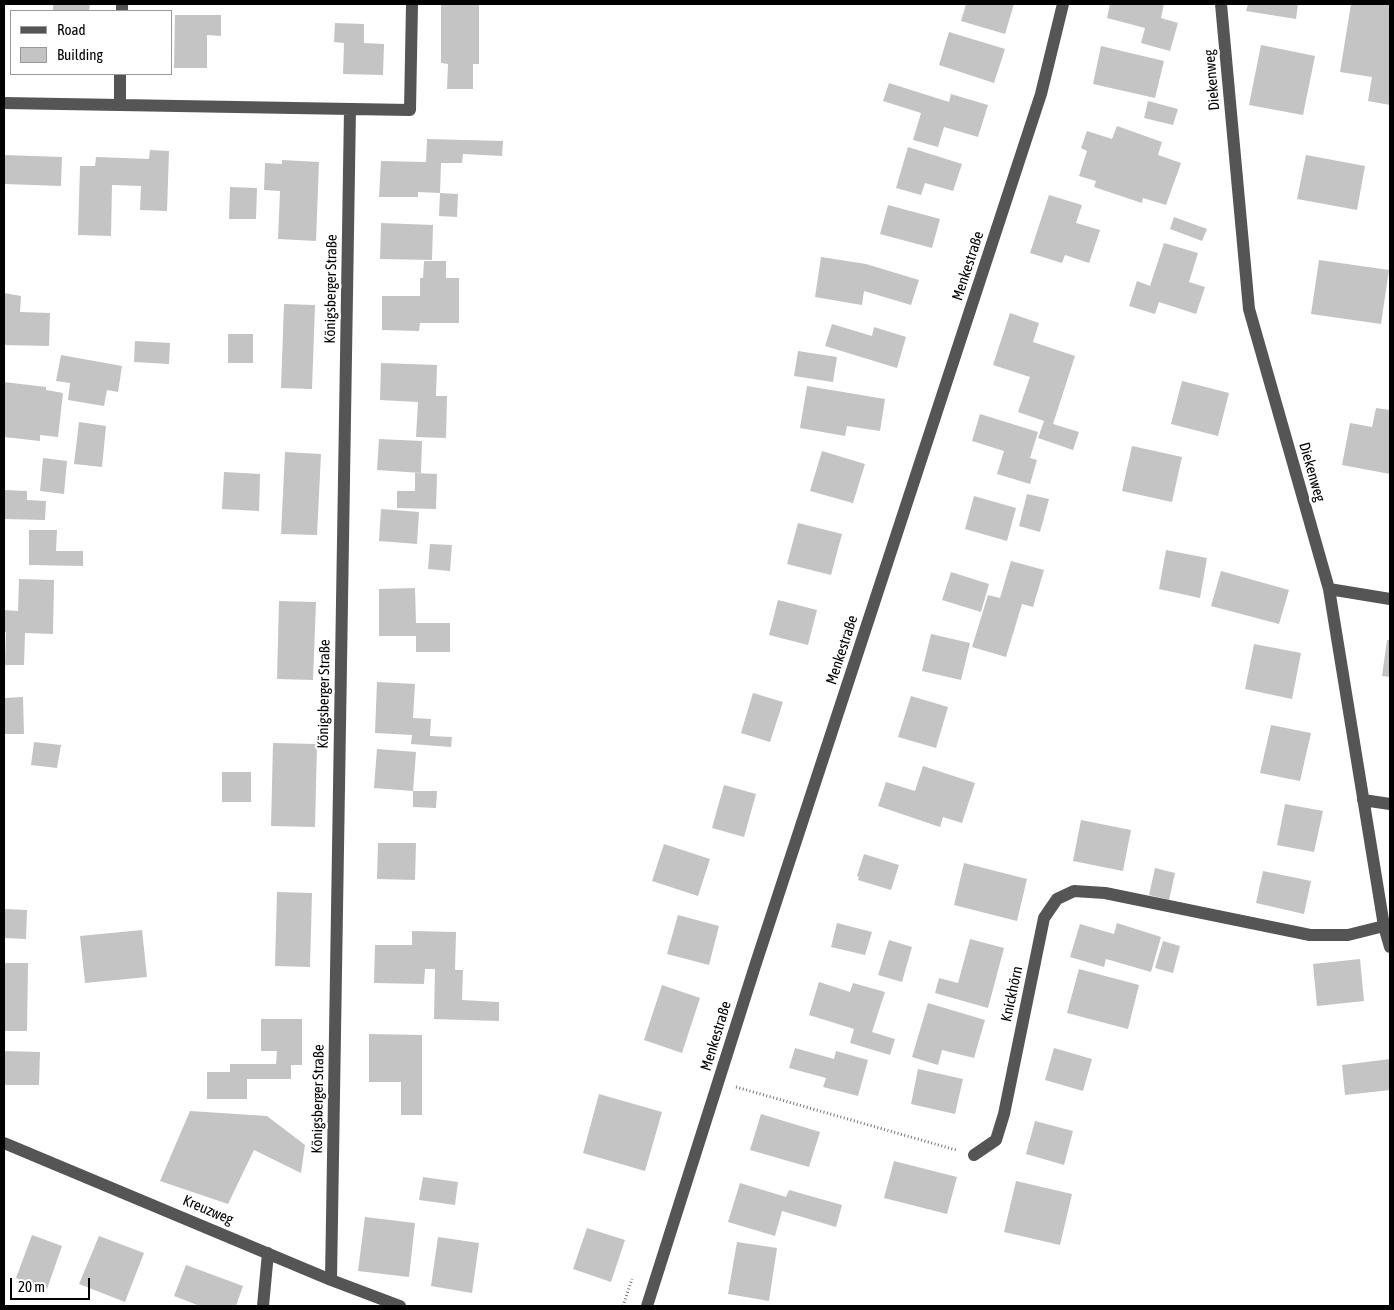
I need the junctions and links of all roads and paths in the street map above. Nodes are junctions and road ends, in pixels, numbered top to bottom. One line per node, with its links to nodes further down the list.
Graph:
1 (412, 4): 7 (street)
2 (1063, 4): 14 (street, Menkestraße)
3 (1221, 4): 8 (street, Diekenweg)
4 (120, 75): 6 (street)
5 (4, 103): 6 (street)
6 (120, 105): 7 (street)
7 (350, 109): 18 (street, Königsberger Straße)
8 (1329, 590): 9 (street); 10 (street, Diekenweg)
9 (1390, 600)
10 (1363, 800): 11 (street); 12 (street, Diekenweg)
11 (1390, 804)
12 (1384, 926): 13 (street, Diekenweg); 16 (street, Knickhörn)
13 (1390, 947)
14 (719, 1082): 16 (path); 21 (street, Menkestraße)
15 (4, 1143): 17 (street, Kreuzweg)
16 (974, 1155)
17 (268, 1253): 18 (street, Kreuzweg); 19 (street)
18 (331, 1280): 20 (street, Kreuzweg)
19 (263, 1306)
20 (400, 1306)
21 (647, 1306)

